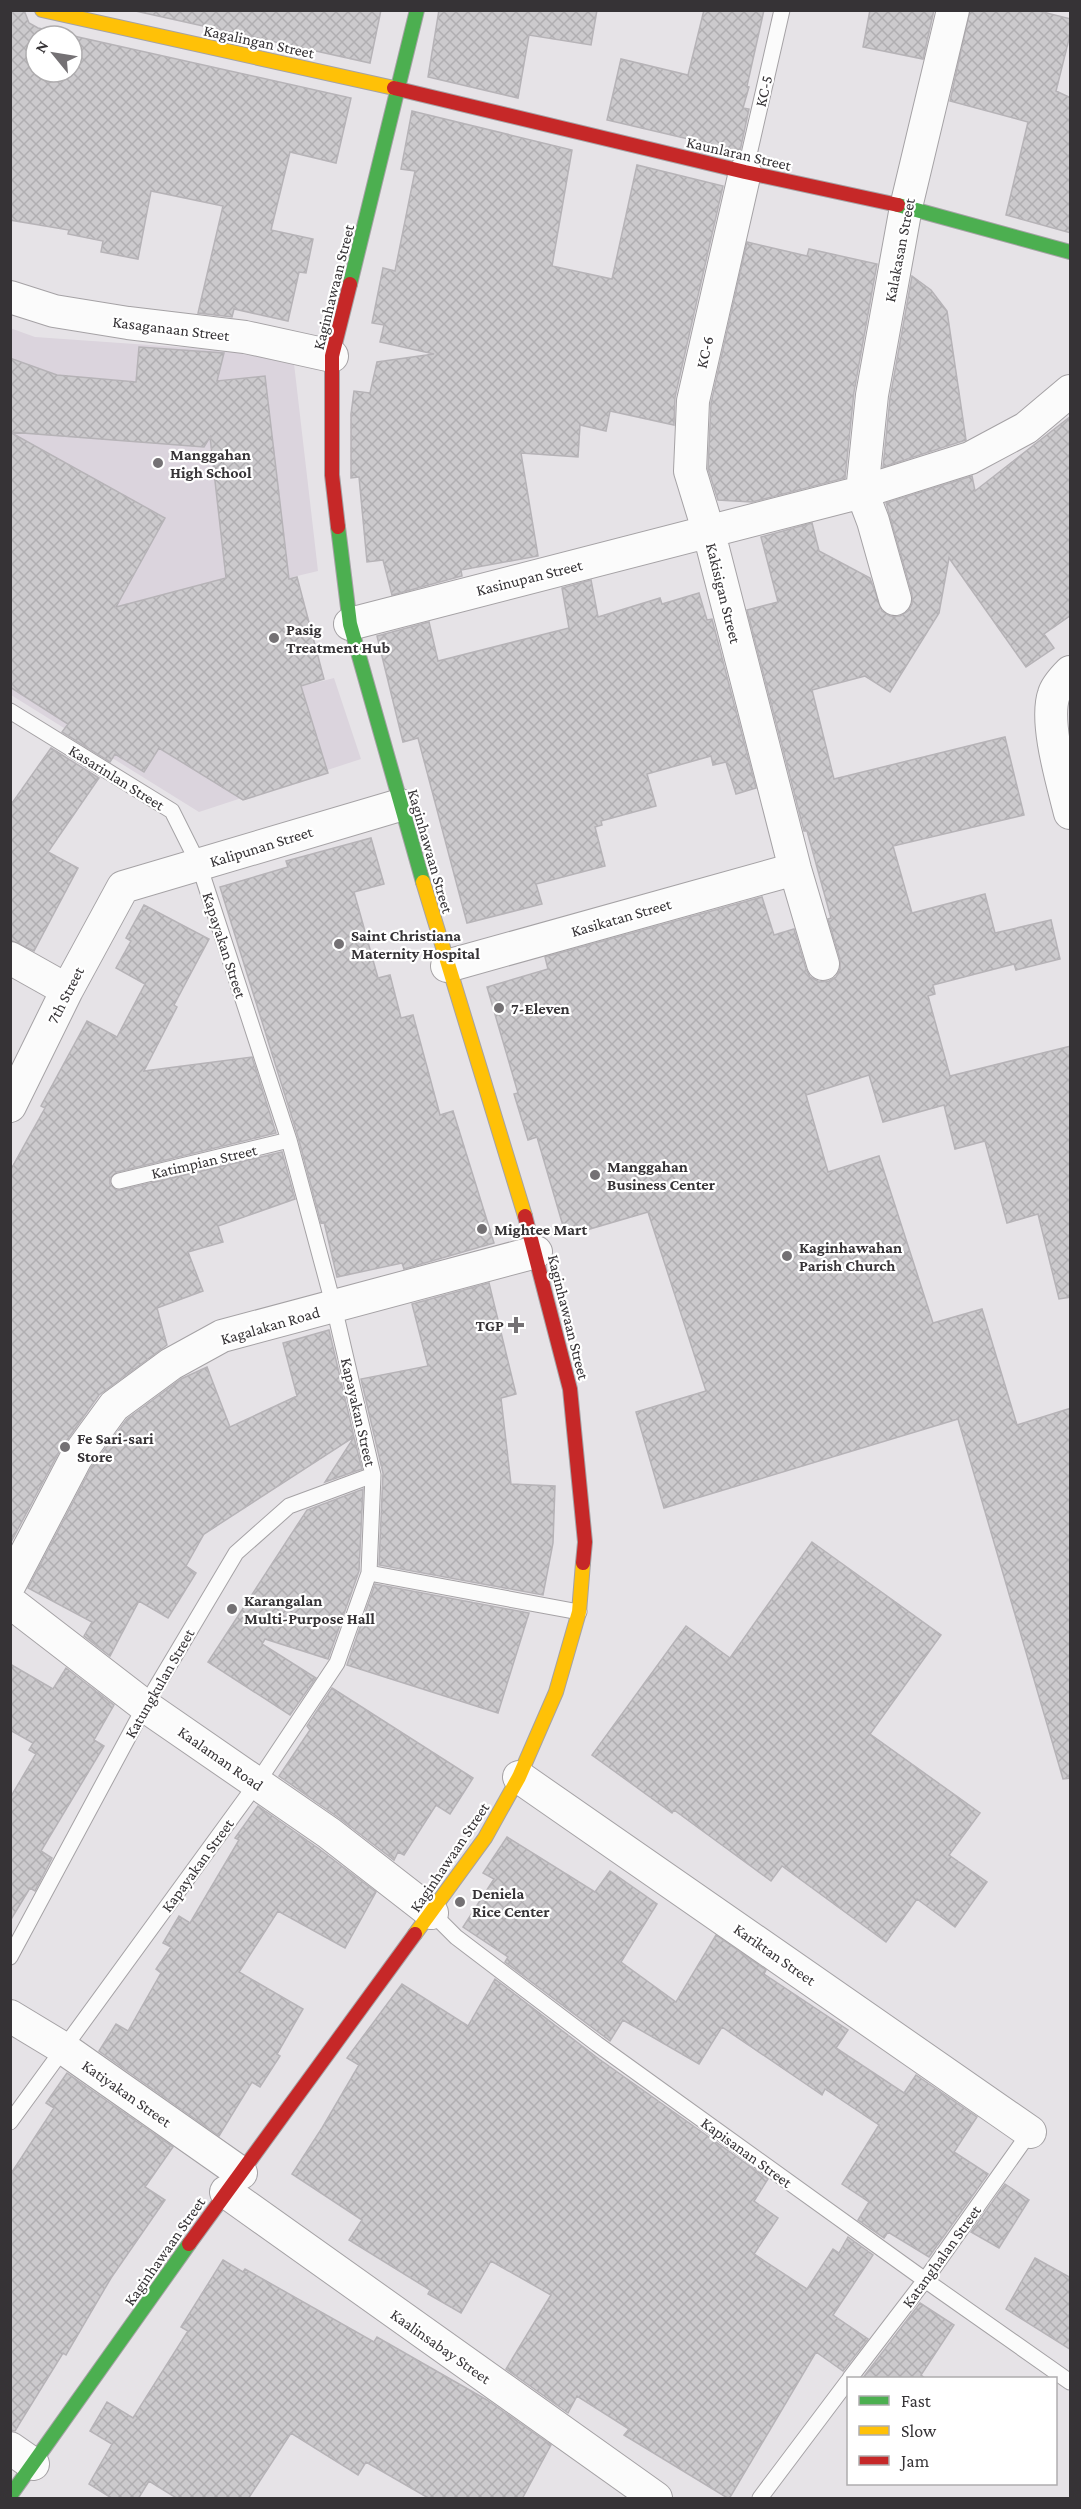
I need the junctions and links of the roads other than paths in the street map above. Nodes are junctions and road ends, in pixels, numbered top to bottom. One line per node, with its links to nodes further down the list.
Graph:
1 (42, 10): 5 (street, Kagalingan Street)
2 (417, 10): 5 (street, Kaginhawaan Street)
3 (782, 10): 6 (lane, KC-5)
4 (953, 10): 7 (street, Kalakasan Street)
5 (399, 88): 6 (street, Kaunlaran Street); 10 (street, Kaginhawaan Street)
6 (744, 172): 7 (street, Kaunlaran Street); 13 (street, KC-6)
7 (906, 207): 8 (street, Kaunlaran Street); 12 (street, Kalakasan Street)
8 (1071, 252)
9 (10, 297): 10 (street, Kasaganaan Street)
10 (332, 356): 15 (street, Kaginhawaan Street)
11 (1071, 391): 12 (street, Kakisigan Street)
12 (862, 492): 13 (street, Kakisigan Street); 14 (street)
13 (709, 533): 15 (street, Kasinupan Street); 21 (street, Kakisigan Street)
14 (895, 599)
15 (350, 624): 18 (street, Kaginhawaan Street)
16 (1071, 672): 19 (street)
17 (10, 711): 20 (lane, Kasarinlan Street)
18 (400, 805): 20 (street, Kalipunan Street); 25 (street, Kaginhawaan Street)
19 (1071, 813)
20 (199, 866): 22 (street, Kalipunan Street); 28 (lane, Kapayakan Street)
21 (795, 869): 24 (street, Kakisigan Street); 25 (street, Kasikatan Street)
22 (123, 887): 26 (street, 7th Street)
23 (10, 958): 26 (street)
24 (823, 964)
25 (447, 966): 30 (street, Kaginhawaan Street)
26 (68, 990): 27 (street, 7th Street)
27 (10, 1106)
28 (289, 1140): 29 (lane, Katimpian Street); 31 (lane, Kapayakan Street)
29 (119, 1181)
30 (536, 1252): 31 (street, Kagalakan Road); 36 (street, Kaginhawaan Street)
31 (334, 1307): 32 (lane, Kapayakan Street); 34 (street, Kagalakan Road)
32 (373, 1475): 33 (lane, Kapayakan Street); 37 (lane, Katungkulan Street)
33 (369, 1572): 36 (lane); 39 (lane, Kapayakan Street)
34 (10, 1584)
35 (10, 1602): 37 (street, Kaalaman Road)
36 (579, 1612): 38 (street, Kaginhawaan Street)
37 (145, 1706): 39 (street, Kaalaman Road); 41 (lane, Katungkulan Street)
38 (519, 1777): 40 (street, Kaginhawaan Street); 45 (street, Kariktan Street)
39 (257, 1784): 40 (street, Kaalaman Road); 43 (lane, Kapayakan Street)
40 (432, 1913): 46 (street, Kaginhawaan Street); 47 (lane, Kapisanan Street)
41 (10, 1957)
42 (10, 2016): 43 (street, Katiyakan Street)
43 (63, 2048): 44 (lane, Kapayakan Street); 46 (street, Katiyakan Street)
44 (10, 2122)
45 (1030, 2132): 47 (lane, Katanghalan Street)
46 (234, 2182): 51 (street, Kaginhawaan Street); 52 (street, Kaalinsabay Street)
47 (925, 2280): 48 (lane, Katanghalan Street); 49 (lane, Kapisanan Street)
48 (851, 2377)
49 (1071, 2382)
50 (847, 2383): 55 (lane, Katanghalan Street)
51 (22, 2456): 53 (street, Kaginhawaan Street)
52 (622, 2489): 54 (street, Kaalinsabay Street)
53 (10, 2496)
54 (656, 2499)
55 (760, 2499)

